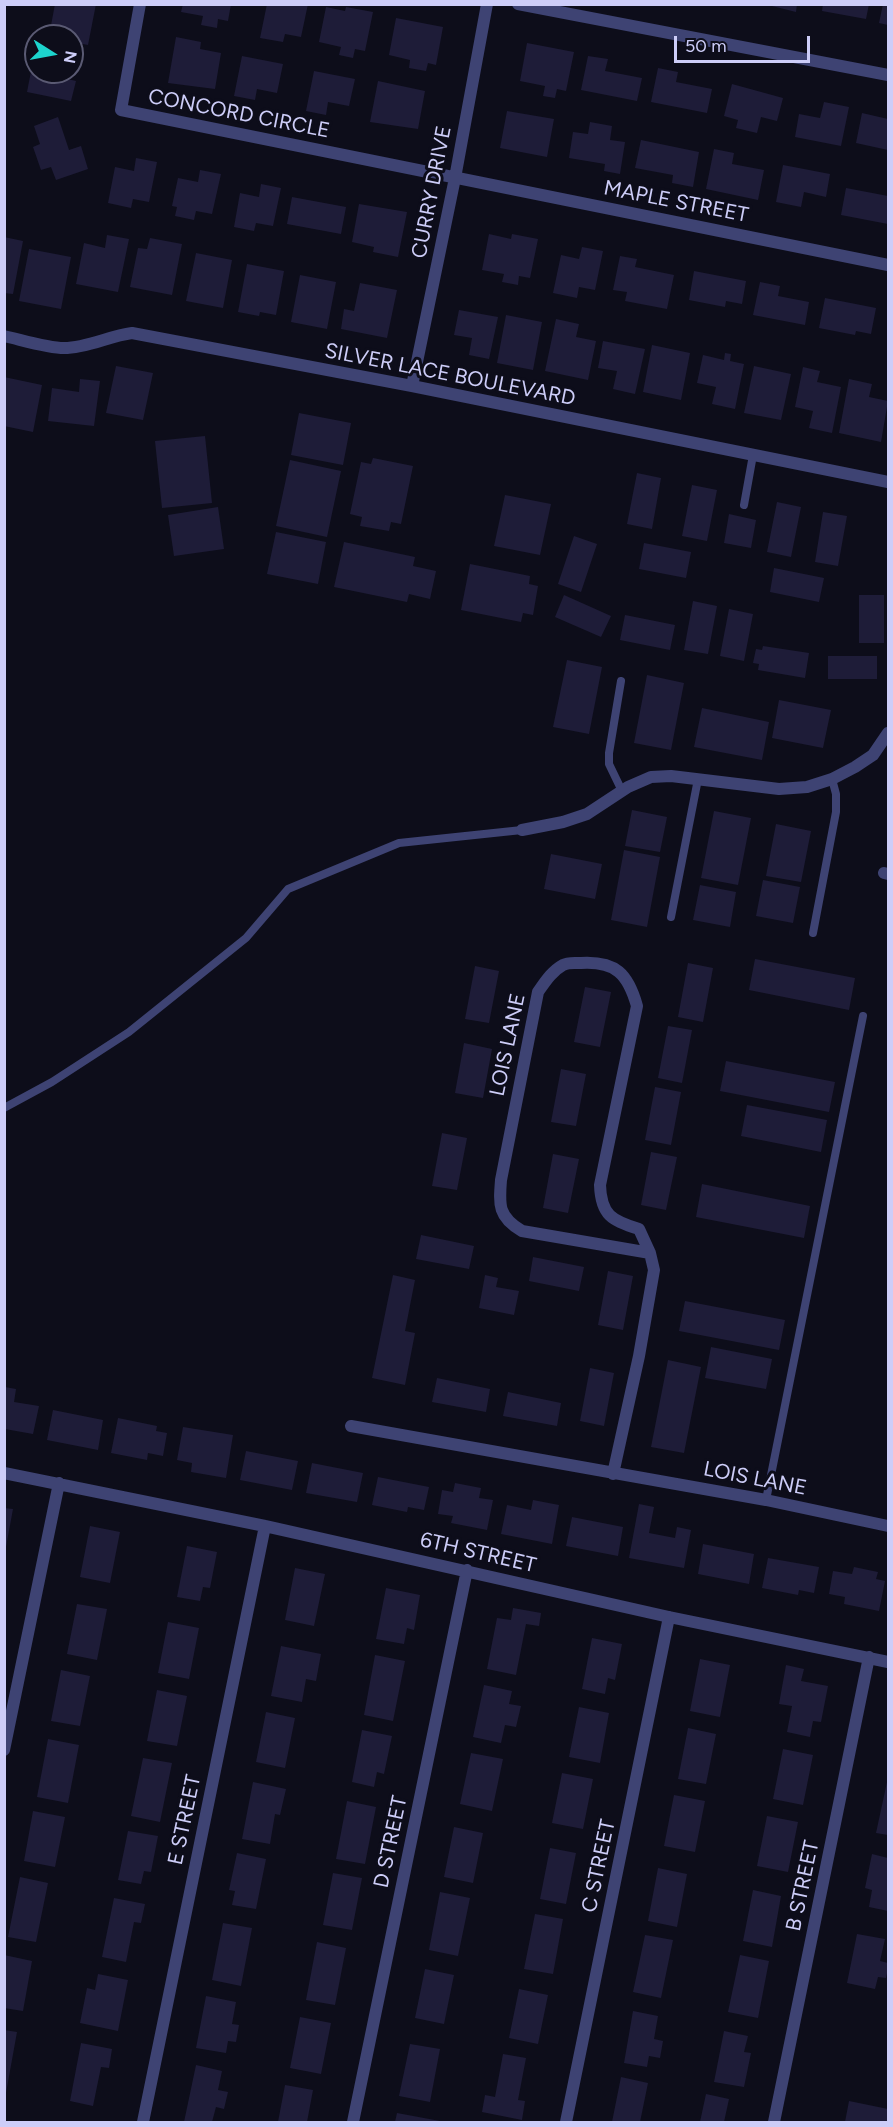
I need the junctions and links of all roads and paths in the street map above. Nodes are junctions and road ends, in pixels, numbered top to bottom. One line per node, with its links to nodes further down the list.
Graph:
1 (140, 4): 5 (street, CONCORD CIRCLE)
2 (487, 4): 5 (street, CURRY DRIVE)
3 (518, 4): 4 (street)
4 (888, 75)
5 (455, 178): 6 (street, MAPLE STREET); 8 (street, CURRY DRIVE)
6 (888, 265)
7 (4, 336): 8 (street, SILVER LACE BOULEVARD)
8 (412, 386): 9 (street, SILVER LACE BOULEVARD)
9 (753, 455): 10 (street, SILVER LACE BOULEVARD); 11 (lane)
10 (888, 482)
11 (744, 505)
12 (621, 681): 16 (lane)
13 (888, 733): 15 (street)
14 (698, 779): 15 (street); 16 (street); 18 (lane)
15 (832, 779): 19 (lane)
16 (622, 791): 17 (street)
17 (522, 831): 21 (lane)
18 (671, 917)
19 (813, 933)
20 (863, 1016): 27 (lane)
21 (4, 1108)
22 (650, 1253): 22 (street, LOIS LANE); 25 (street, LOIS LANE)
23 (351, 1426): 25 (street, LOIS LANE)
24 (4, 1473): 26 (street, 6TH STREET)
25 (613, 1474): 27 (street, LOIS LANE)
26 (59, 1483): 28 (street, 6TH STREET); 34 (street)
27 (766, 1500): 29 (street, LOIS LANE)
28 (265, 1526): 30 (street, 6TH STREET); 35 (street, E STREET)
29 (888, 1526)
30 (466, 1570): 31 (street, 6TH STREET); 36 (street, D STREET)
31 (669, 1617): 32 (street, 6TH STREET); 37 (street, C STREET)
32 (869, 1658): 33 (street, 6TH STREET); 38 (street, B STREET)
33 (888, 1662)
34 (4, 1750)
35 (143, 2122)
36 (353, 2122)
37 (566, 2122)
38 (774, 2122)

